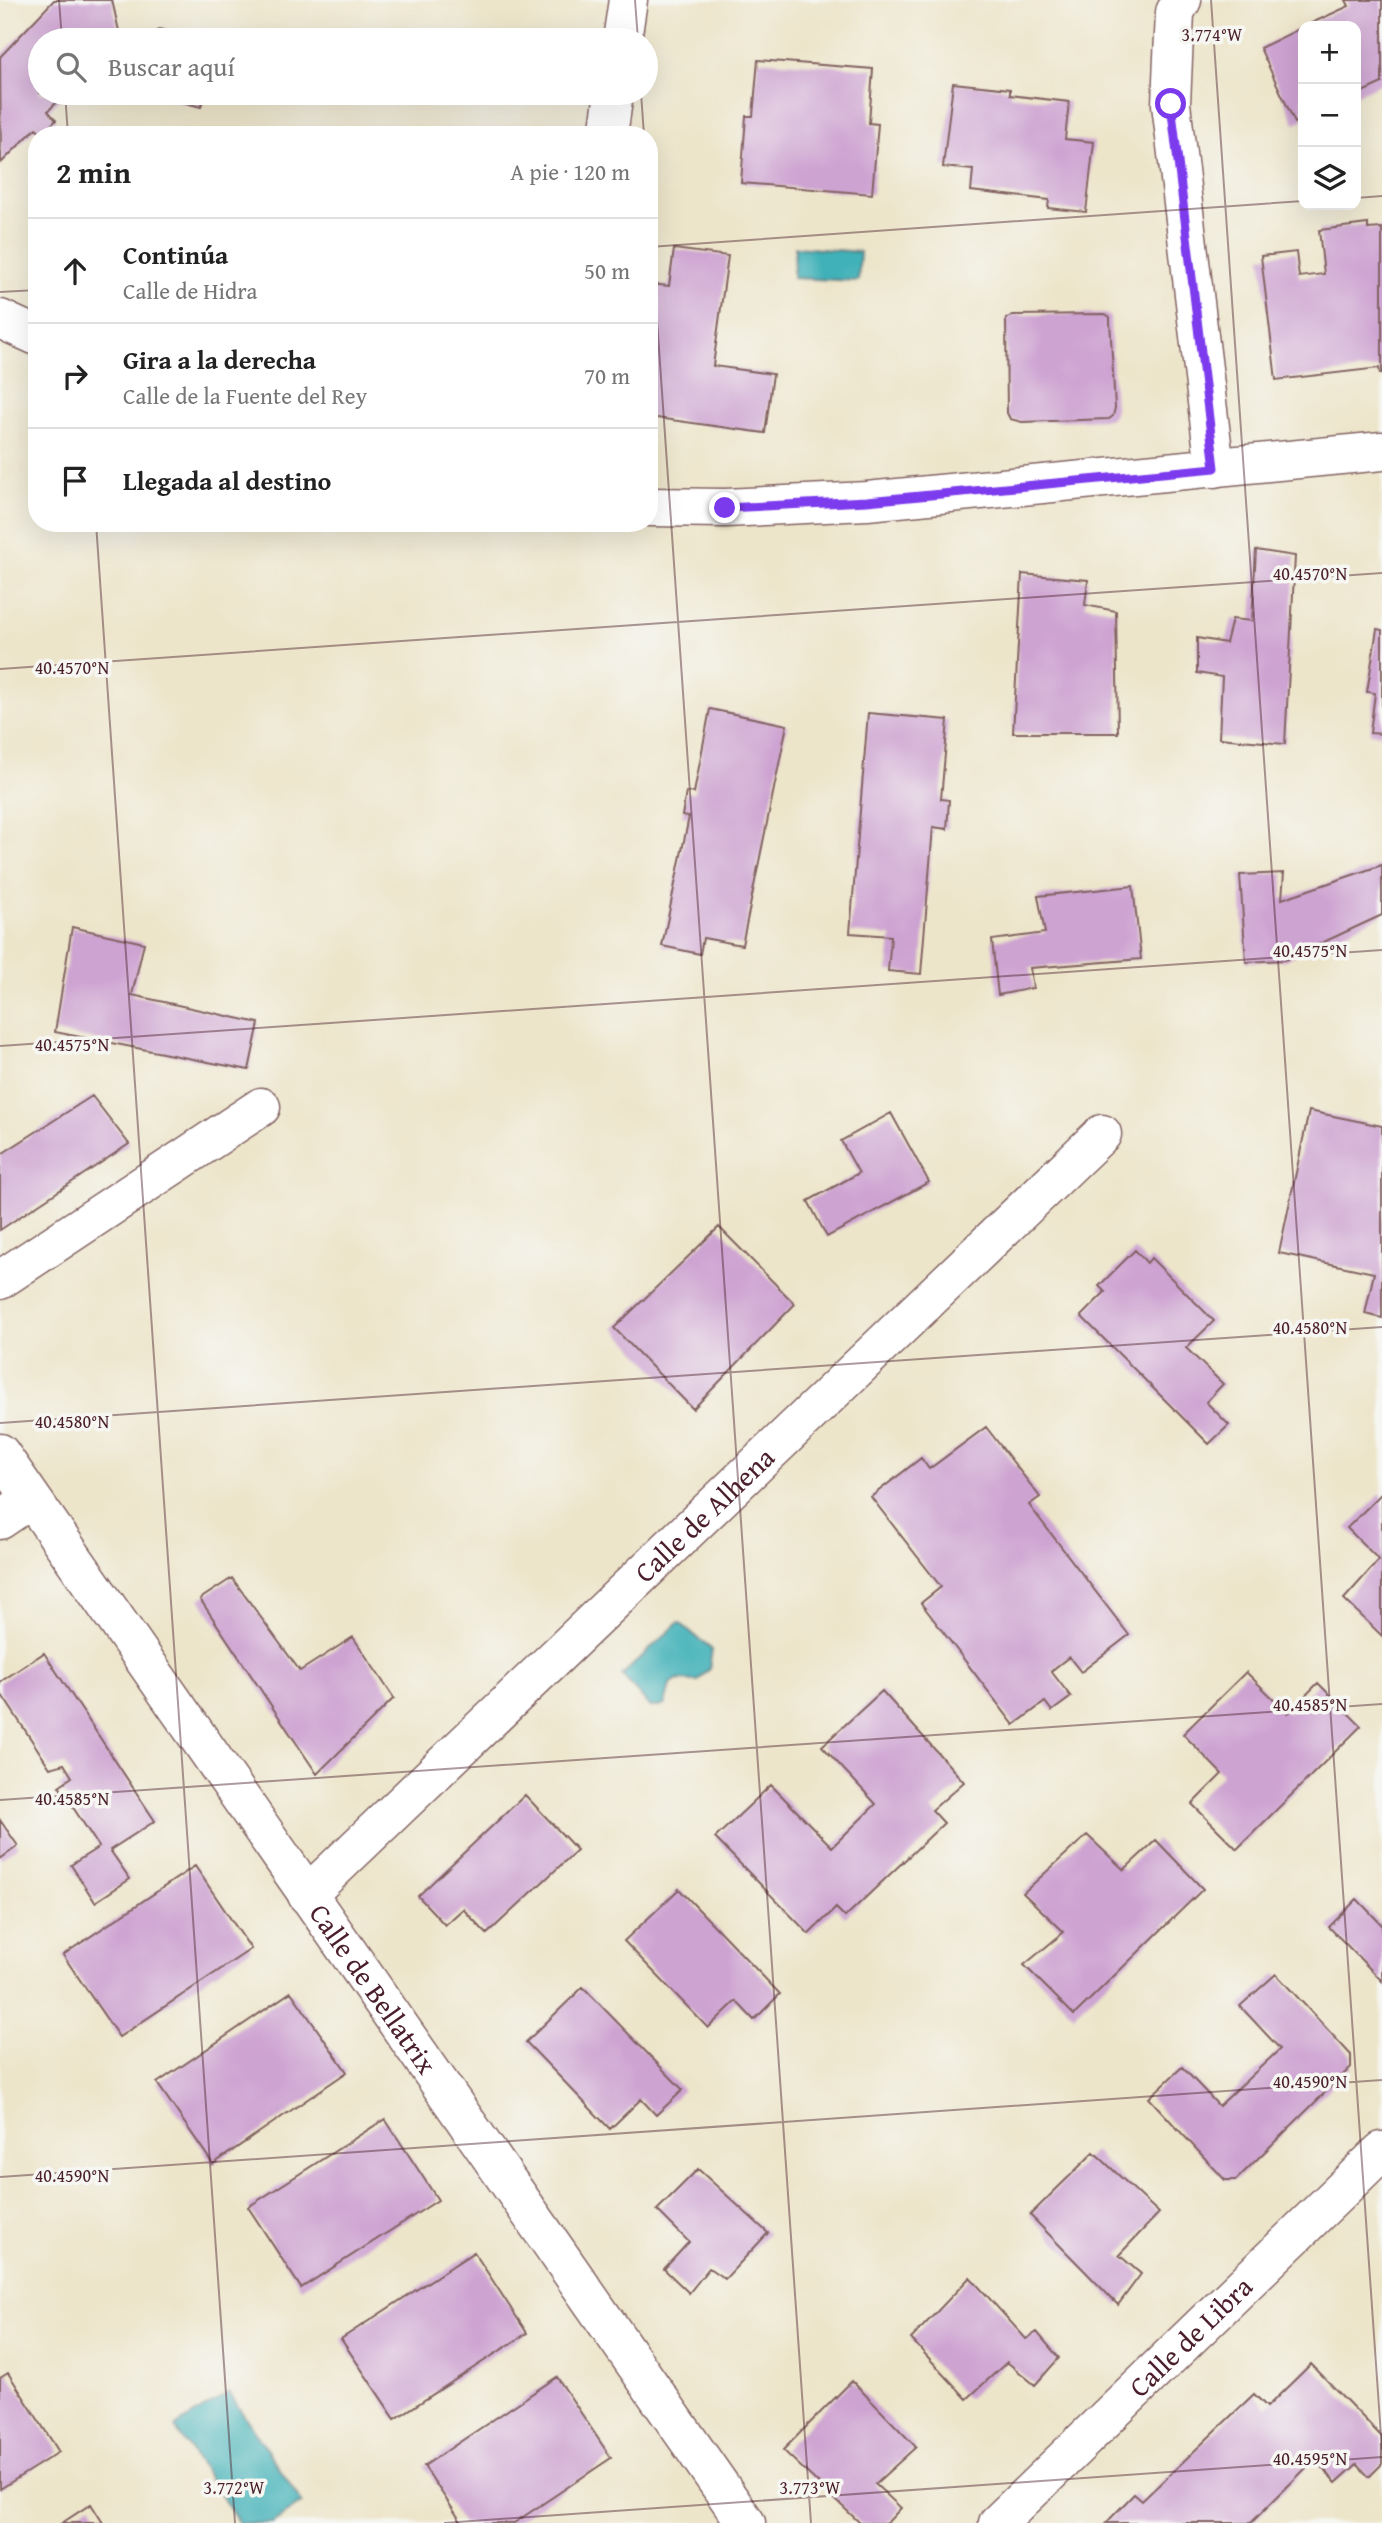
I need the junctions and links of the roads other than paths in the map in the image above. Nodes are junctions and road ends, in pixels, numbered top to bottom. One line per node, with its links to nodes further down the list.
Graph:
1 (628, 0): 3 (street)
2 (1182, 0): 9 (street)
3 (624, 28)
4 (612, 105): 5 (street)
5 (609, 126)
6 (0, 319): 7 (street)
7 (28, 332)
8 (1382, 451): 9 (street)
9 (1215, 468): 10 (street)
10 (658, 507)
11 (261, 1107): 13 (street)
12 (1102, 1134): 17 (street, Calle de Alhena)
13 (0, 1280)
14 (0, 1452): 15 (street, Calle de Bellatrix)
15 (31, 1499): 16 (street); 17 (street, Calle de Bellatrix)
16 (0, 1520)
17 (307, 1895): 19 (street, Calle de Bellatrix)
18 (1382, 2151): 20 (street, Calle de Libra)
19 (747, 2523)
20 (998, 2523)

